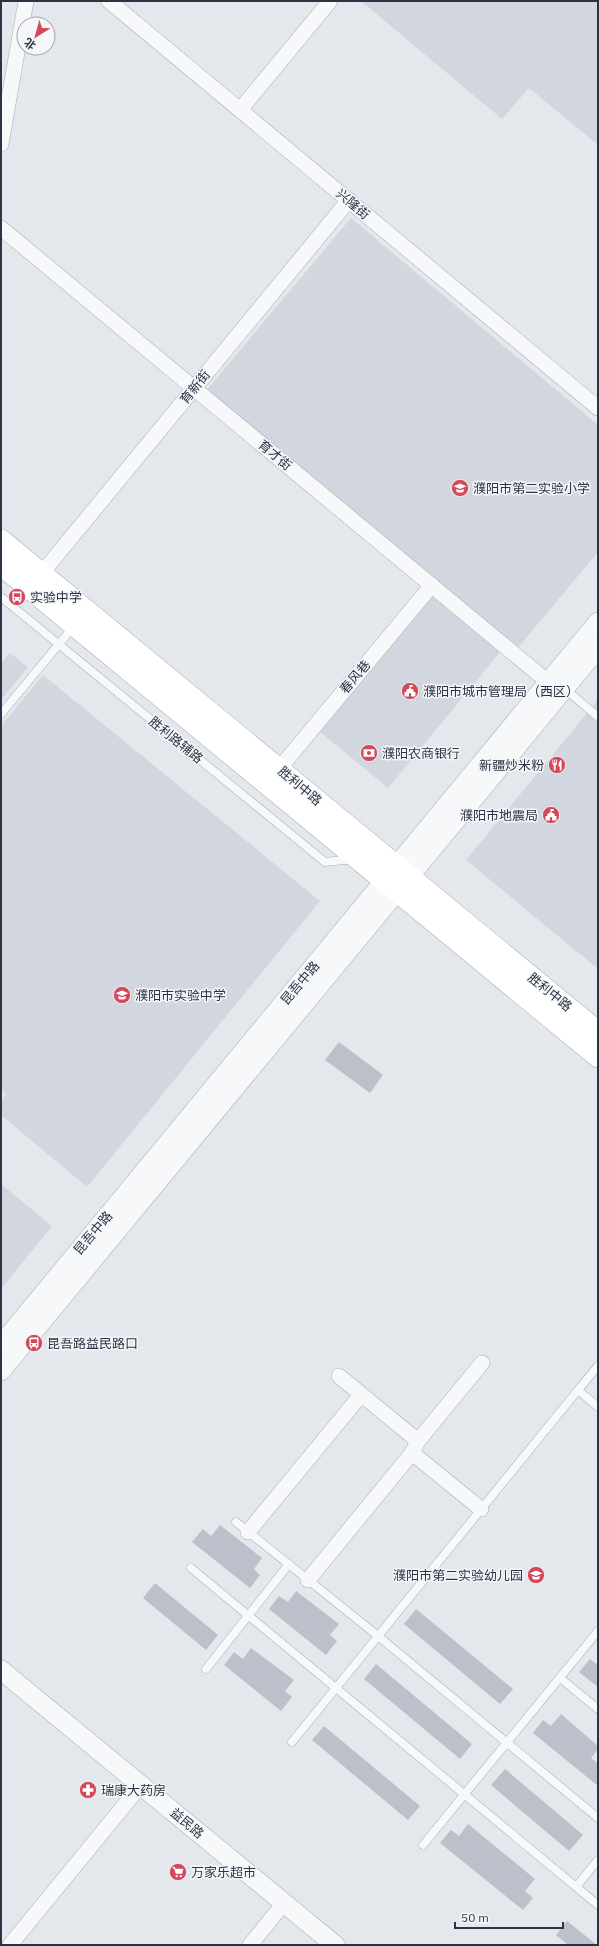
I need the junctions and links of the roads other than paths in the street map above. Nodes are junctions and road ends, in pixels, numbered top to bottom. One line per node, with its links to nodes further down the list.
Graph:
1 (26, 1): 5 (street)
2 (109, 1): 4 (street, 兴隆街)
3 (330, 1): 4 (street)
4 (240, 110): 6 (street, 兴隆街)
5 (1, 144)
6 (349, 200): 8 (street, 育新街); 9 (street, 兴隆街)
7 (1, 228): 8 (street, 育才街)
8 (194, 388): 12 (street, 育新街); 13 (street, 育才街)
9 (598, 408)
10 (1, 540): 12 (main road, 胜利中路)
11 (1, 566): 16 (main road, 胜利中路)
12 (42, 573): 22 (main road, 胜利中路)
13 (432, 585): 19 (street, 育才街); 22 (street, 春风巷)
14 (1, 597): 17 (lane, 胜利路辅路)
15 (598, 622): 19 (street, 昆吾中路)
16 (74, 626): 17 (lane); 23 (main road, 胜利中路)
17 (59, 644): 20 (lane); 23 (lane, 胜利路辅路)
18 (598, 648): 19 (street, 昆吾中路)
19 (556, 685): 21 (lane); 24 (street, 昆吾中路)
20 (1, 714)
21 (598, 717)
22 (279, 769): 24 (main road, 胜利中路)
23 (357, 859): 24 (main road, 胜利中路)
24 (397, 879): 25 (main road, 胜利中路); 26 (main road, 胜利中路); 27 (street, 昆吾中路); 30 (street, 昆吾中路)
25 (598, 1032)
26 (598, 1058)
27 (1, 1345)
28 (482, 1362): 35 (street)
29 (598, 1366): 32 (lane)
30 (1, 1371)
31 (339, 1376): 33 (street)
32 (578, 1390): 34 (lane); 36 (lane)
33 (361, 1395): 35 (street); 38 (street)
34 (598, 1407)
35 (415, 1447): 36 (street); 41 (street)
36 (481, 1509): 44 (lane)
37 (236, 1522): 38 (lane)
38 (248, 1532): 39 (lane)
39 (289, 1564): 41 (lane); 42 (lane)
40 (191, 1568): 42 (lane)
41 (308, 1580): 44 (lane)
42 (249, 1615): 45 (lane); 48 (lane)
43 (598, 1631): 47 (lane)
44 (378, 1636): 48 (lane); 51 (lane)
45 (206, 1669)
46 (1, 1670): 52 (street, 益民路)
47 (560, 1678): 49 (lane); 51 (lane)
48 (336, 1688): 50 (lane); 53 (lane)
49 (598, 1709)
50 (292, 1742)
51 (507, 1742): 53 (lane); 54 (lane)
52 (142, 1785): 58 (street, 益民路); 60 (street)
53 (464, 1794): 55 (lane); 57 (lane)
54 (598, 1818)
55 (423, 1845)
56 (598, 1860): 57 (lane)
57 (576, 1887): 59 (lane)
58 (284, 1903): 61 (street); 62 (street, 益民路)
59 (598, 1905)
60 (10, 1945)
61 (250, 1945)
62 (335, 1945)

